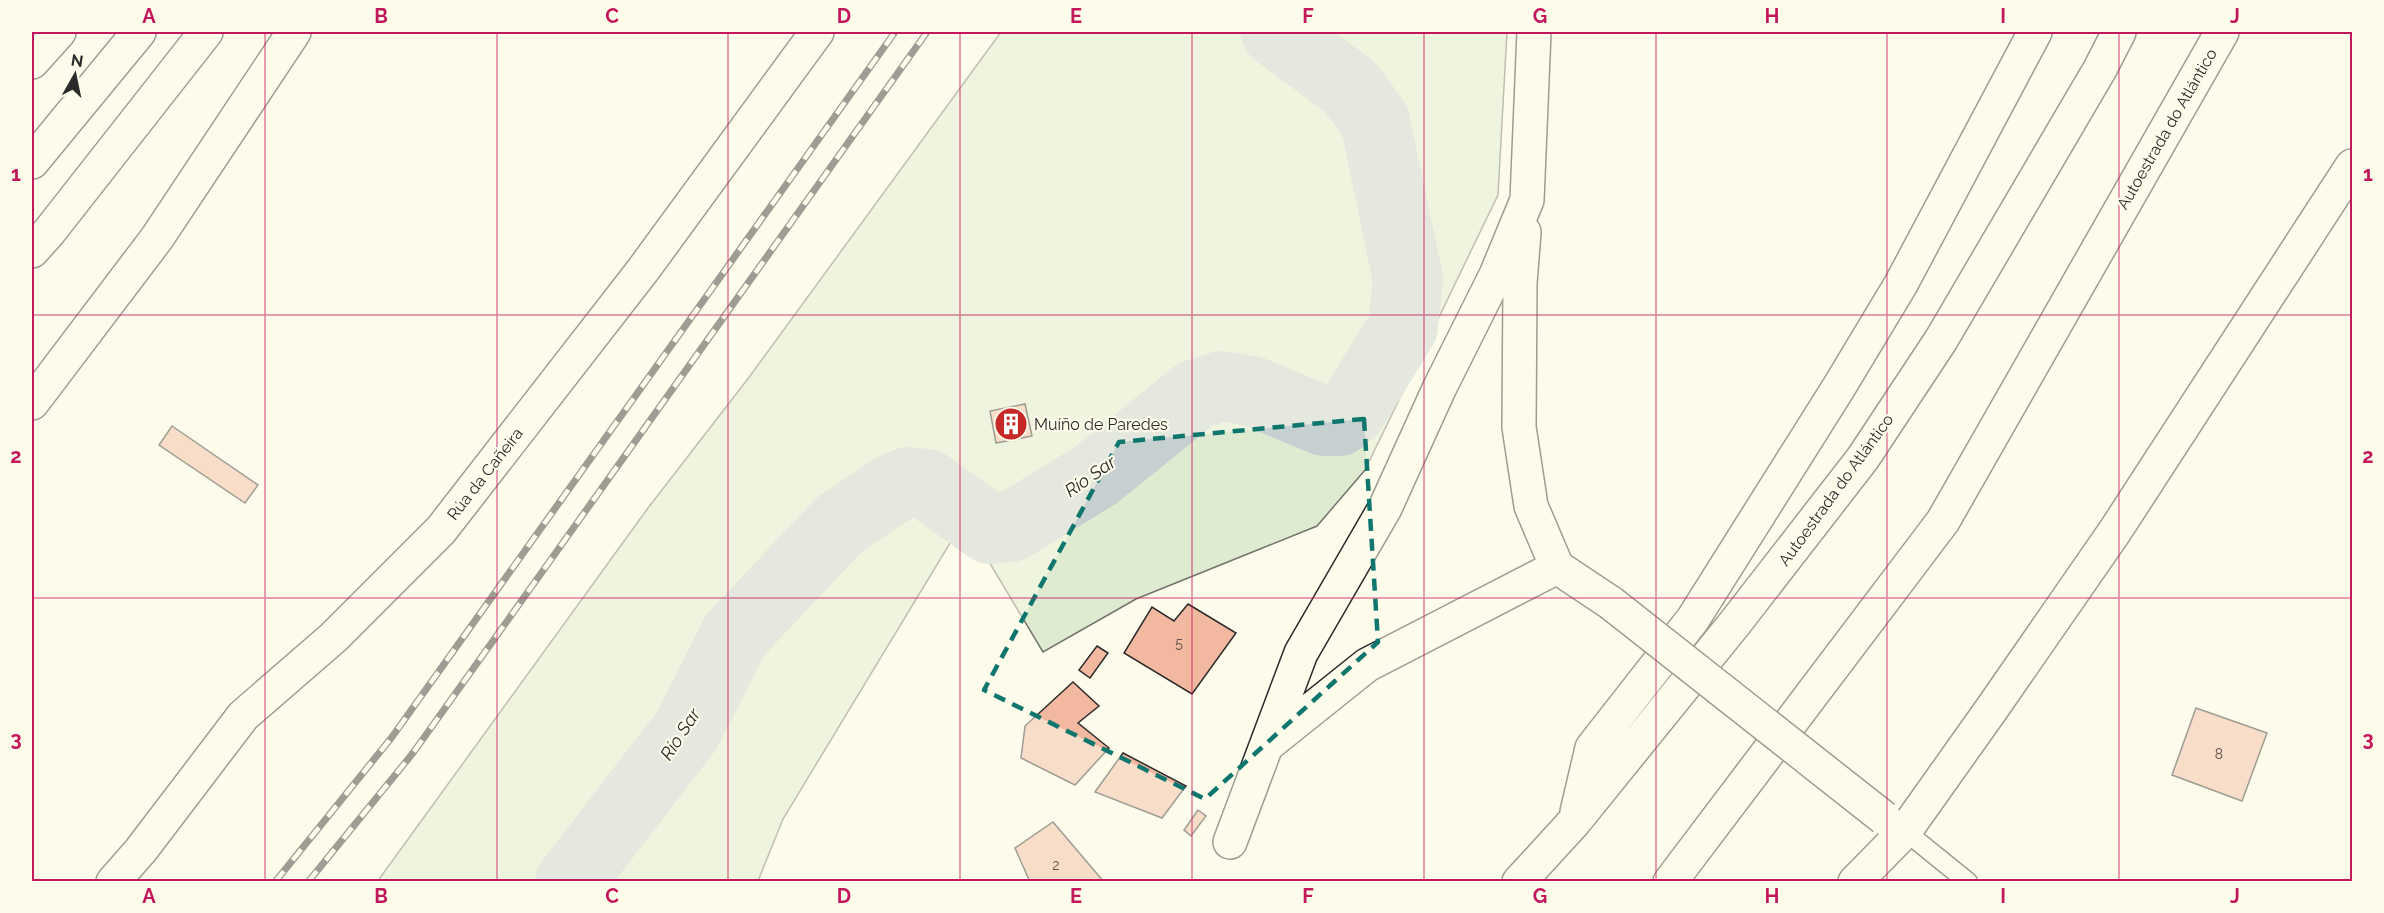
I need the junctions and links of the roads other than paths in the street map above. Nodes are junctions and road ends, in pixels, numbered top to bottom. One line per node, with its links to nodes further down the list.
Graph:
1 (59, 32): 10 (main road)
2 (139, 32): 11 (main road)
3 (206, 32): 14 (main road)
4 (294, 32): 15 (main road)
5 (817, 32): 21 (main road, Rúa da Cañeira)
6 (1534, 32): 13 (main road)
7 (2035, 32): 18 (main road)
8 (2119, 32): 18 (main road, Autoestrada do Atlántico)
9 (2222, 32): 23 (main road, Autoestrada do Atlántico)
10 (32, 62)
11 (32, 162)
12 (2352, 166): 19 (main road)
13 (1527, 200): 16 (main road); 17 (main road)
14 (32, 251)
15 (32, 402)
16 (1557, 567): 17 (main road); 19 (main road, bridge)
17 (1266, 747): 20 (main road)
18 (1574, 822): 22 (main road, Autoestrada do Atlántico)
19 (1894, 825): 24 (main road); 25 (lane)
20 (1230, 842)
21 (113, 882)
22 (1519, 882)
23 (1670, 882)
24 (1854, 882)
25 (1968, 882)

